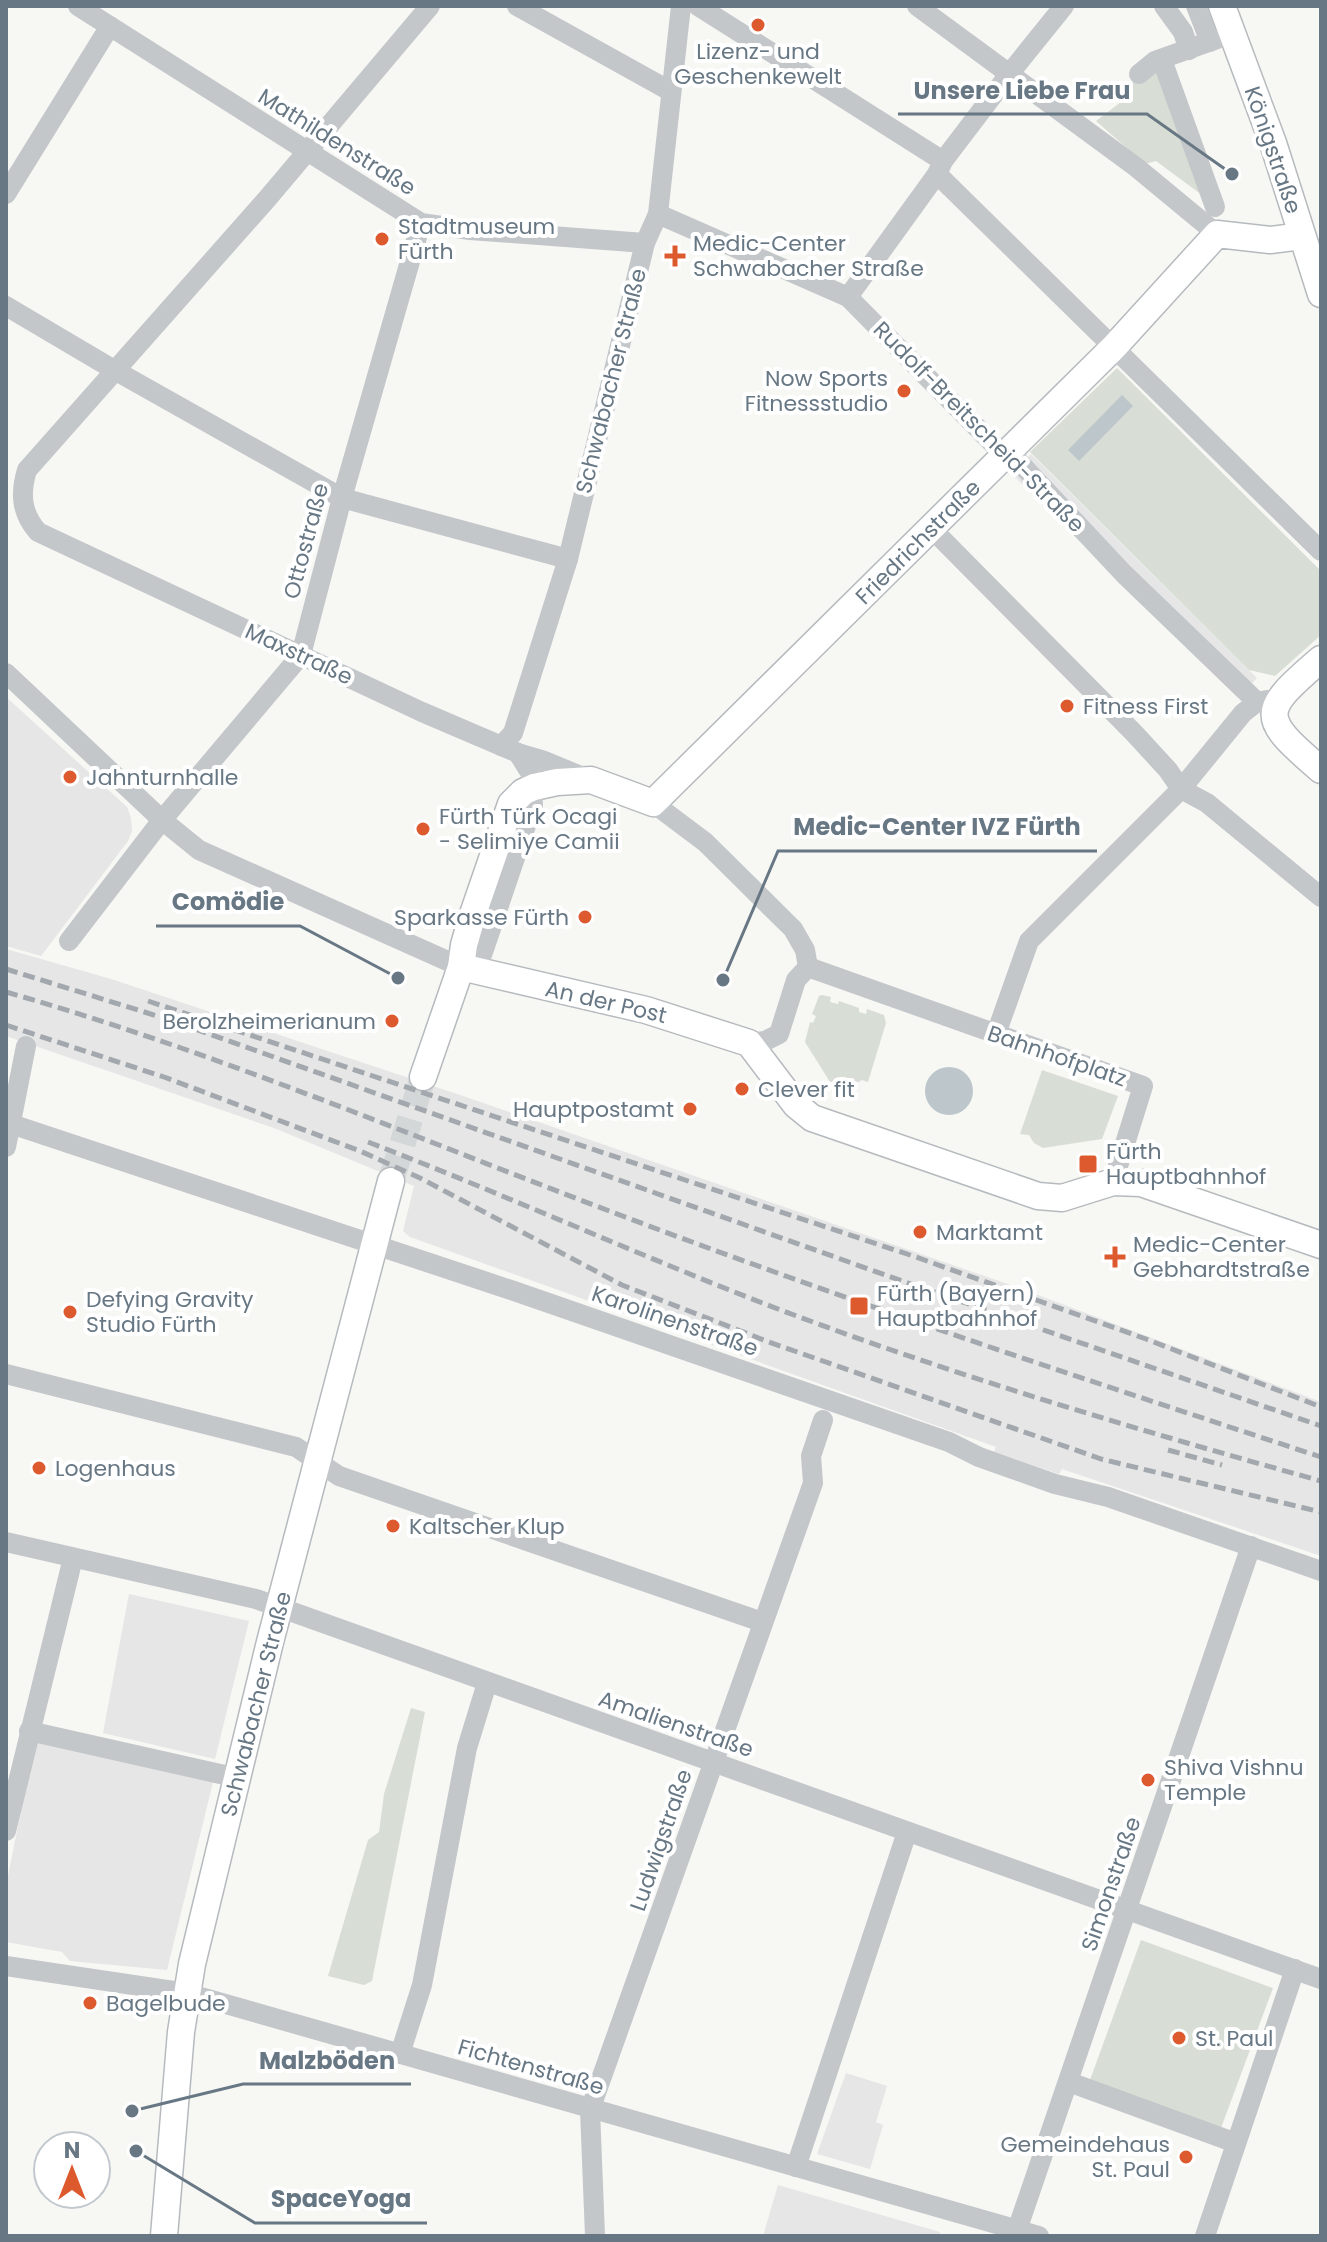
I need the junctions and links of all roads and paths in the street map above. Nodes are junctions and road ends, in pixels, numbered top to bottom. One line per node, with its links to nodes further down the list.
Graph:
1 (78, 6): 10 (street, Mathildenstraße)
2 (430, 6): 16 (street)
3 (517, 6): 15 (street)
4 (681, 6): 15 (street, Schwabacher Straße)
5 (698, 6): 17 (street)
6 (917, 6): 13 (street)
7 (1064, 6): 13 (street)
8 (1164, 6): 11 (street)
9 (1210, 23): 11 (street); 23 (main road, Königstraße)
10 (110, 26): 16 (street, Mathildenstraße); 18 (street)
11 (1186, 41): 12 (street)
12 (1162, 60): 14 (street); 19 (street)
13 (1010, 73): 17 (street); 22 (street)
14 (1139, 74)
15 (670, 91): 20 (street, Schwabacher Straße)
16 (307, 152): 21 (street, Mathildenstraße); 29 (street)
17 (940, 168): 26 (street); 28 (street)
18 (6, 194)
19 (1215, 207)
20 (658, 214): 24 (street, Schwabacher Straße); 26 (street, Rudolf-Breitscheid-Straße)
21 (421, 223): 24 (street, Mathildenstraße); 31 (street, Ottostraße)
22 (1217, 234): 23 (main road); 28 (main road, Friedrichstraße)
23 (1302, 236): 25 (main road, Königstraße)
24 (645, 243): 35 (street, Schwabacher Straße)
25 (1321, 294)
26 (848, 297): 30 (street, Rudolf-Breitscheid-Straße)
27 (6, 306): 29 (street)
28 (1114, 347): 30 (main road, Friedrichstraße); 34 (street)
29 (116, 371): 31 (street); 32 (street, Maxstraße)
30 (1005, 456): 33 (main road, Friedrichstraße); 39 (street, Rudolf-Breitscheid-Straße)
31 (342, 498): 35 (street); 36 (street, Ottostraße)
32 (14, 508): 36 (street, Maxstraße)
33 (931, 528): 44 (street); 45 (main road, Friedrichstraße)
34 (1321, 551)
35 (568, 559): 40 (street, Schwabacher Straße)
36 (301, 655): 40 (street, Maxstraße); 47 (street, Ottostraße)
37 (1321, 659): 39 (main road)
38 (6, 673): 47 (street)
39 (1270, 707): 41 (main road, Rudolf-Breitscheid-Straße); 44 (street)
40 (510, 750): 42 (street, Maxstraße); 43 (street); 46 (street, Schwabacher Straße)
41 (1321, 770)
42 (591, 780): 43 (main road, Maxstraße); 45 (main road, Maxstraße)
43 (534, 787): 46 (main road, Maxstraße); 51 (street, Schwabacher Straße)
44 (1181, 789): 48 (street); 52 (street)
45 (653, 803): 50 (street, Maxstraße)
46 (511, 804): 51 (main road, Schwabacher Straße)
47 (162, 820): 49 (street, Ottostraße); 51 (street)
48 (1321, 897)
49 (69, 941)
50 (806, 958): 52 (street, Bahnhofplatz); 53 (street)
51 (461, 967): 53 (main road, An der Post); 55 (main road, Schwabacher Straße)
52 (996, 1034): 59 (street, Bahnhofplatz)
53 (749, 1043): 59 (main road)
54 (26, 1046): 56 (street)
55 (423, 1077)
56 (11, 1124): 57 (street); 60 (street, Karolinenstraße)
57 (6, 1147)
58 (391, 1181): 60 (main road, Schwabacher Straße)
59 (1113, 1182): 61 (main road)
60 (376, 1245): 64 (main road, Schwabacher Straße); 66 (street, Karolinenstraße)
61 (1321, 1245)
62 (6, 1374): 64 (street)
63 (823, 1420): 70 (street, Ludwigstraße)
64 (317, 1461): 69 (main road, Schwabacher Straße); 70 (street)
65 (6, 1542): 67 (street, Amalienstraße)
66 (1251, 1546): 68 (street, Karolinenstraße); 77 (street, Simonstraße)
67 (73, 1558): 69 (street, Amalienstraße); 72 (street)
68 (1321, 1571)
69 (279, 1609): 71 (street, Amalienstraße); 74 (main road, Schwabacher Straße)
70 (762, 1622): 73 (street, Ludwigstraße)
71 (487, 1683): 73 (street, Amalienstraße); 82 (street)
72 (29, 1731): 74 (street); 75 (street)
73 (713, 1762): 76 (street, Amalienstraße); 84 (street, Ludwigstraße)
74 (238, 1778): 81 (main road, Schwabacher Straße)
75 (6, 1831)
76 (907, 1832): 77 (street, Amalienstraße); 86 (street)
77 (1128, 1909): 79 (street, Amalienstraße); 83 (street, Simonstraße)
78 (6, 1966): 81 (street, Fichtenstraße)
79 (1295, 1969): 80 (street, Amalienstraße); 85 (street)
80 (1321, 1979)
81 (187, 1993): 82 (street, Fichtenstraße); 88 (main road, Schwabacher Straße)
82 (400, 2054): 84 (street, Fichtenstraße)
83 (1069, 2082): 85 (street); 87 (street, Simonstraße)
84 (590, 2110): 86 (street, Fichtenstraße); 89 (street, Ludwigstraße)
85 (1236, 2143): 91 (street)
86 (796, 2167): 87 (street, Fichtenstraße)
87 (1016, 2233): 90 (street, Fichtenstraße)
88 (164, 2236)
89 (595, 2236)
90 (1039, 2236)
91 (1205, 2236)

